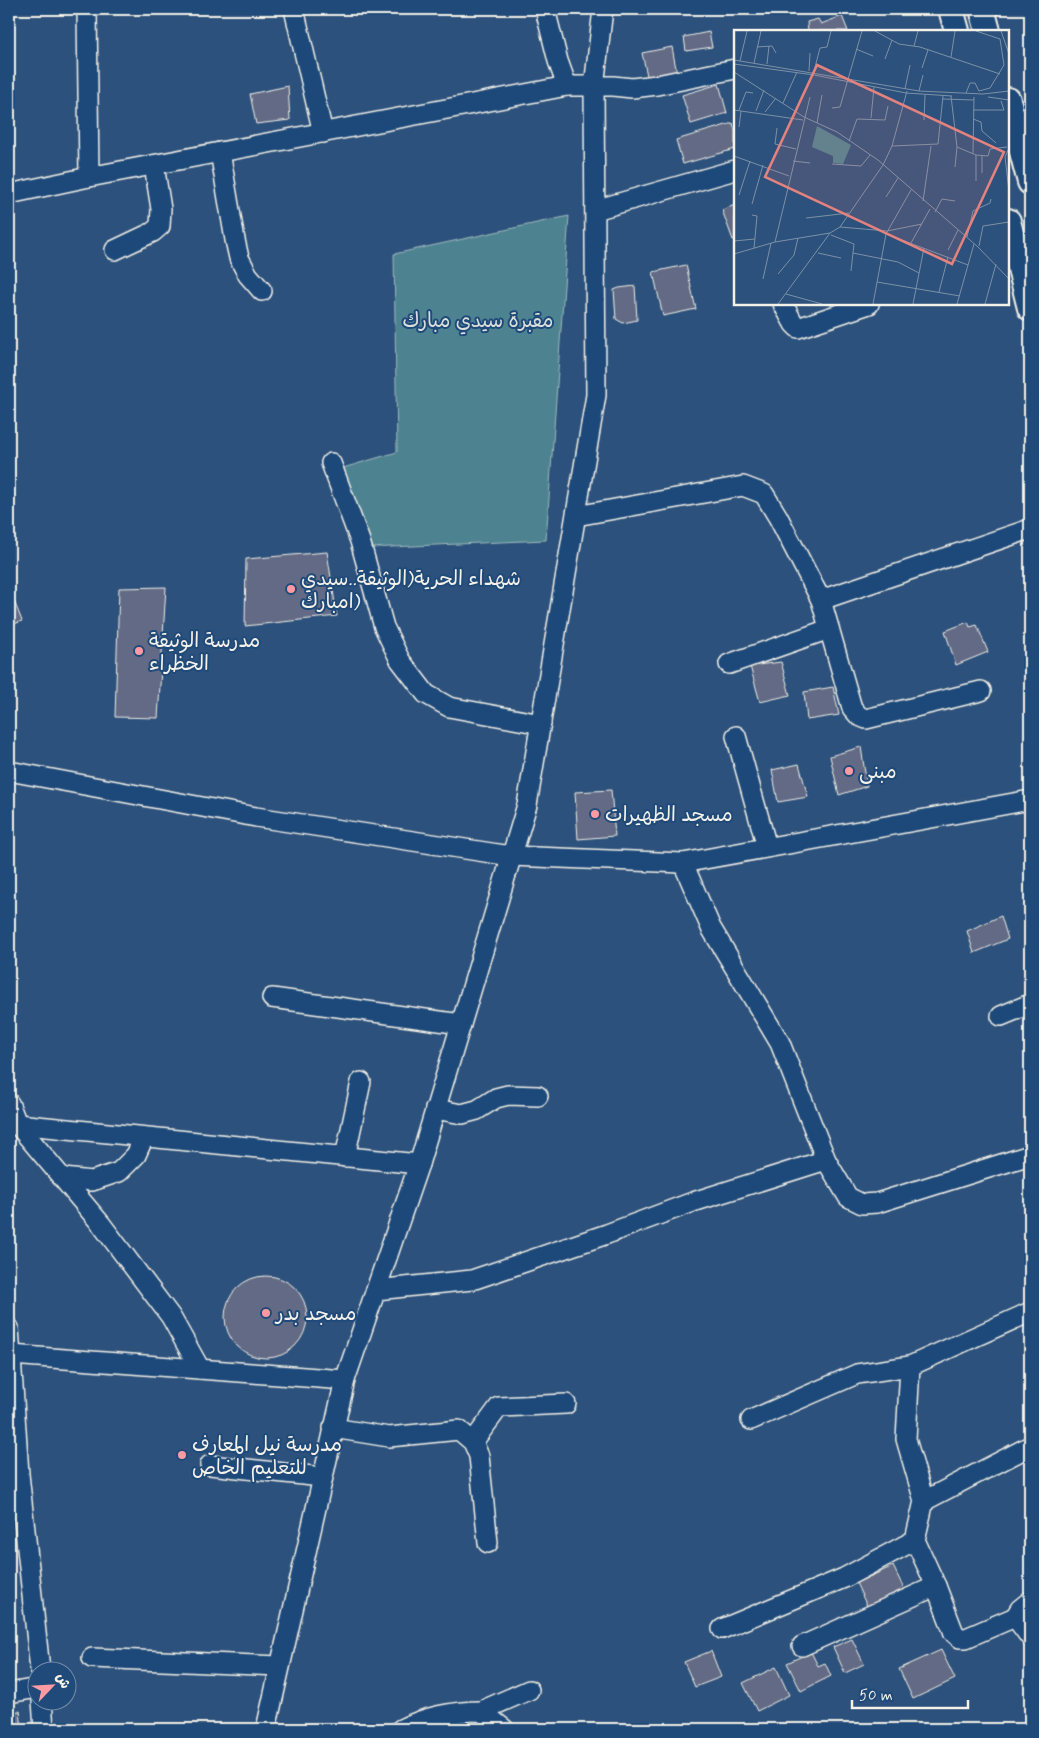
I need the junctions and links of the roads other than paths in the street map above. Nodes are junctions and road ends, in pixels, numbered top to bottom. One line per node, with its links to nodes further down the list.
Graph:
1 (87, 9): 18 (street)
2 (294, 9): 14 (street)
3 (545, 9): 10 (street)
4 (603, 9): 11 (street)
5 (951, 9): 7 (main road)
6 (982, 9): 8 (main road)
7 (957, 30)
8 (988, 30)
9 (734, 69): 11 (street)
10 (567, 86): 11 (street); 14 (street)
11 (594, 87): 21 (street)
12 (1009, 102): 13 (main road)
13 (1022, 121): 19 (main road)
14 (323, 133): 15 (street)
15 (220, 152): 16 (street); 25 (street)
16 (154, 165): 18 (street); 23 (street)
17 (734, 170): 21 (street)
18 (89, 177): 20 (street)
19 (1030, 182)
20 (9, 194)
21 (595, 210): 30 (street)
22 (1009, 226): 24 (main road)
23 (114, 250)
24 (1020, 275): 28 (main road)
25 (262, 291)
26 (784, 305): 27 (street)
27 (866, 305)
28 (1030, 308)
29 (332, 464): 36 (street)
30 (576, 516): 32 (street); 36 (street)
31 (1030, 529): 32 (street)
32 (820, 600): 33 (street)
33 (829, 629): 34 (street); 35 (street)
34 (729, 664)
35 (981, 691)
36 (541, 724): 42 (street)
37 (736, 736): 41 (street)
38 (9, 756): 39 (street)
39 (14, 772): 42 (street)
40 (1030, 802): 41 (street)
41 (767, 848): 43 (street)
42 (511, 856): 43 (street); 47 (street)
43 (683, 863): 56 (street)
44 (272, 998): 47 (street)
45 (1030, 1004): 46 (street)
46 (1001, 1016)
47 (461, 1024): 51 (street)
48 (362, 1082): 55 (street)
49 (538, 1096): 51 (street)
50 (9, 1103): 52 (street)
51 (435, 1109): 57 (street)
52 (13, 1125): 53 (street); 58 (street)
53 (144, 1137): 55 (street); 58 (street)
54 (1030, 1155): 56 (street)
55 (345, 1157): 57 (street)
56 (826, 1160): 59 (street)
57 (419, 1164): 59 (street)
58 (63, 1178): 64 (street)
59 (376, 1290): 65 (street)
60 (1030, 1312): 63 (street)
61 (9, 1328): 62 (street)
62 (11, 1355): 64 (street); 72 (street)
63 (910, 1366): 67 (street); 74 (street)
64 (200, 1369): 65 (street)
65 (345, 1380): 68 (street)
66 (566, 1404): 69 (street)
67 (751, 1420)
68 (333, 1428): 69 (street); 73 (street)
69 (473, 1442): 76 (street)
70 (1030, 1446): 74 (street)
71 (210, 1465): 73 (street)
72 (14, 1476): 84 (street)
73 (322, 1477): 85 (street)
74 (924, 1501): 75 (street)
75 (914, 1540): 77 (street); 80 (street)
76 (488, 1543)
77 (936, 1586): 79 (street); 82 (street)
78 (1030, 1600): 79 (street)
79 (1015, 1617): 81 (street)
80 (722, 1629)
81 (1030, 1637)
82 (802, 1646)
83 (92, 1658): 85 (street)
84 (39, 1660)
85 (280, 1666): 92 (street)
86 (28, 1690): 88 (street)
87 (530, 1690): 90 (street)
88 (9, 1693)
89 (43, 1710): 91 (street)
90 (481, 1711): 93 (street); 94 (street)
91 (44, 1729)
92 (266, 1729)
93 (400, 1729)
94 (504, 1729)

